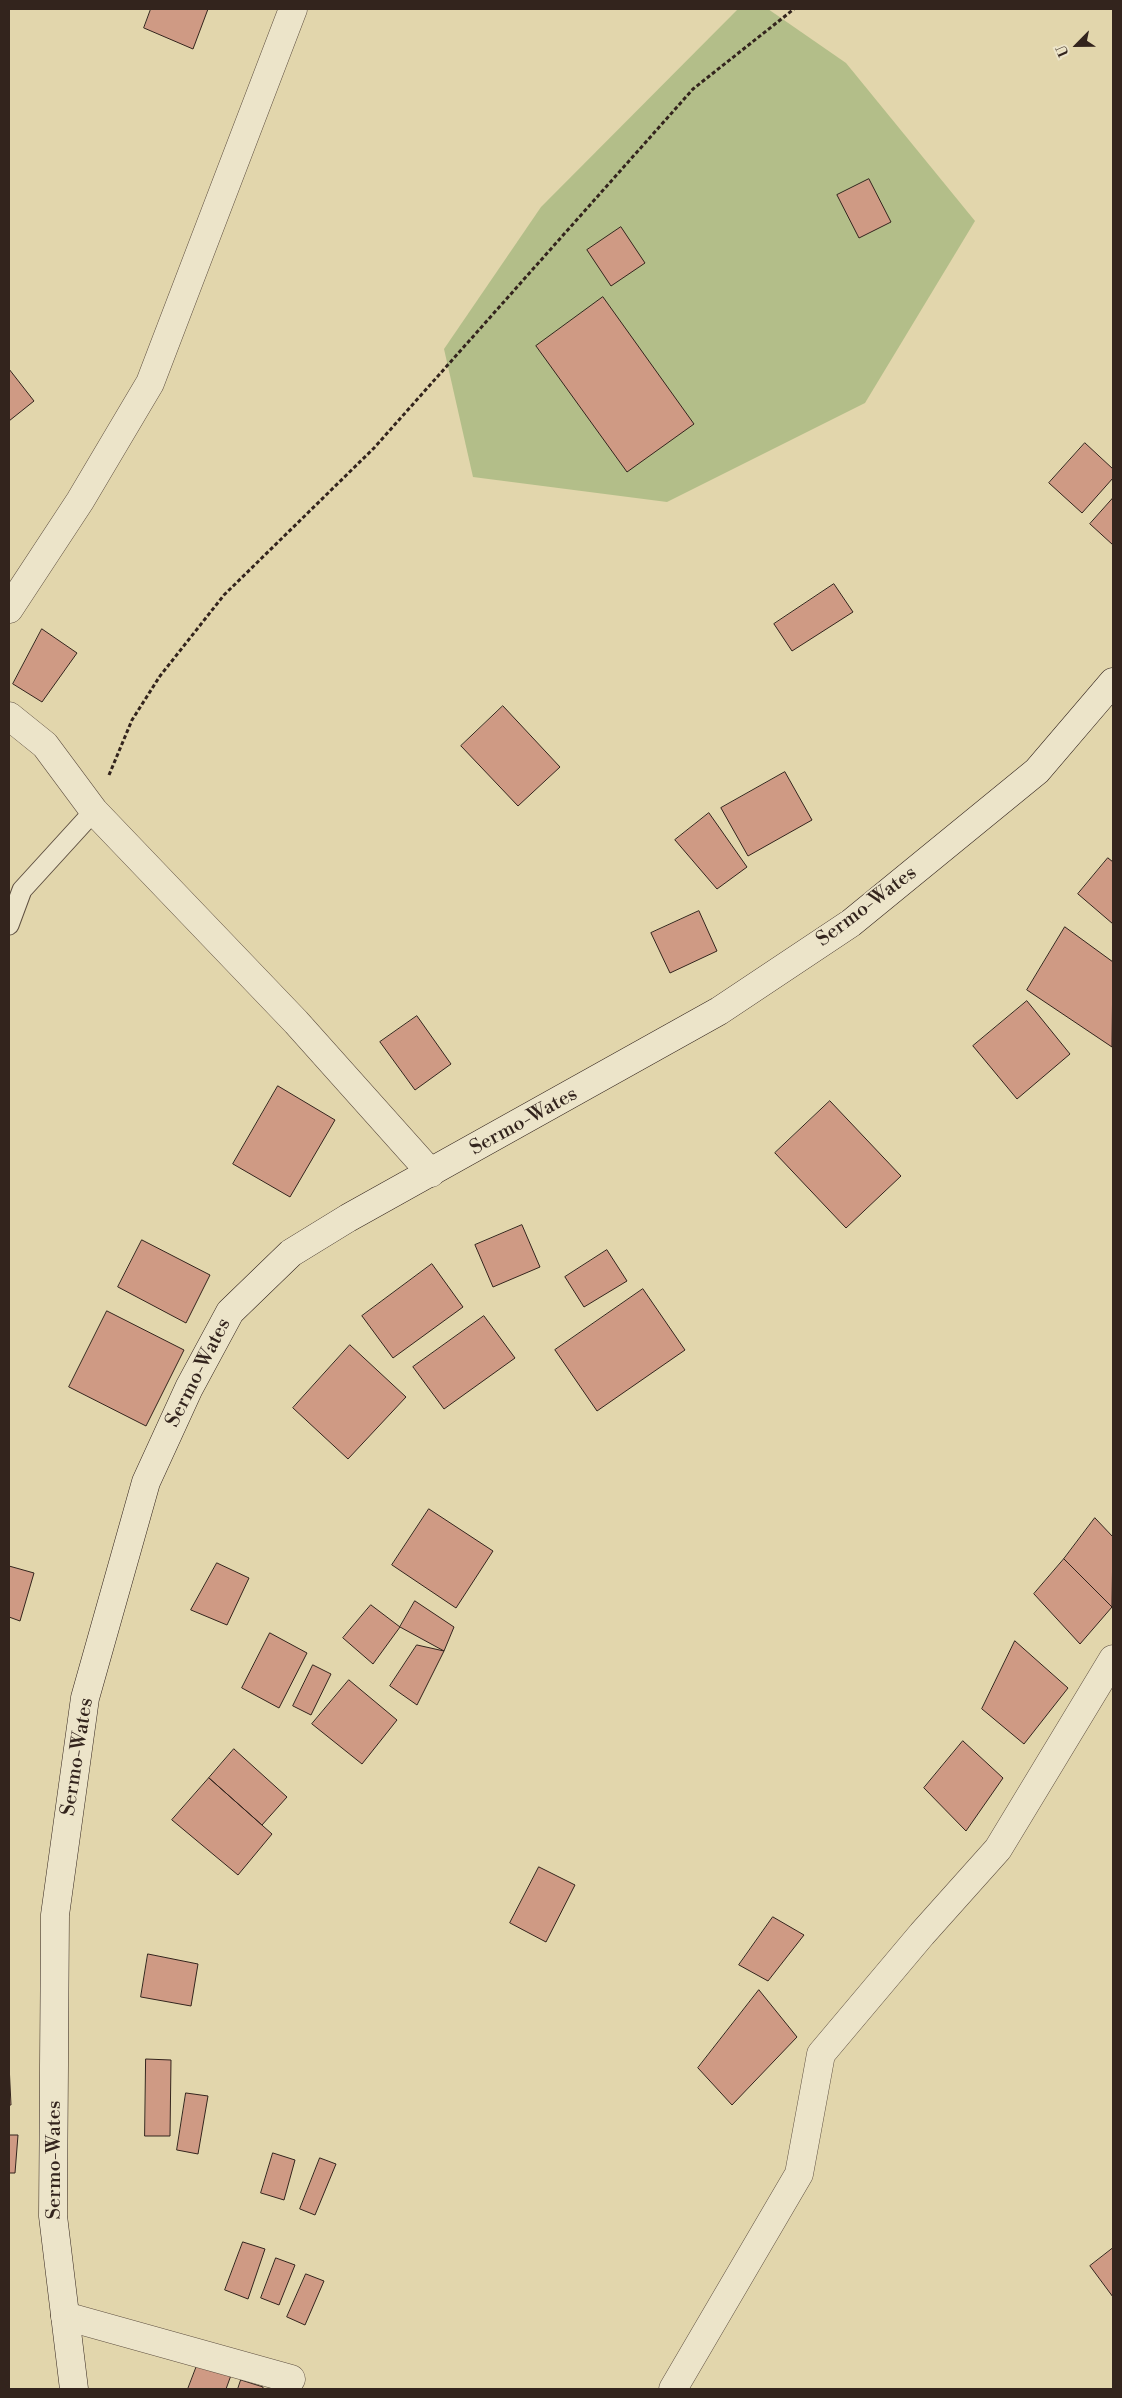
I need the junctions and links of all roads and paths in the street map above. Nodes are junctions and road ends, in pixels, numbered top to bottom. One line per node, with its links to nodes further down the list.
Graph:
1 (293, 9): 3 (street)
2 (794, 9): 6 (path)
3 (9, 609)
4 (1113, 682): 8 (street, Sermo-Wates)
5 (9, 716): 6 (street)
6 (94, 811): 7 (lane); 8 (street)
7 (9, 925)
8 (431, 1173): 10 (street, Sermo-Wates)
9 (1113, 1659): 13 (street)
10 (66, 2316): 11 (street); 12 (street, Sermo-Wates)
11 (291, 2380)
12 (74, 2389)
13 (673, 2389)

